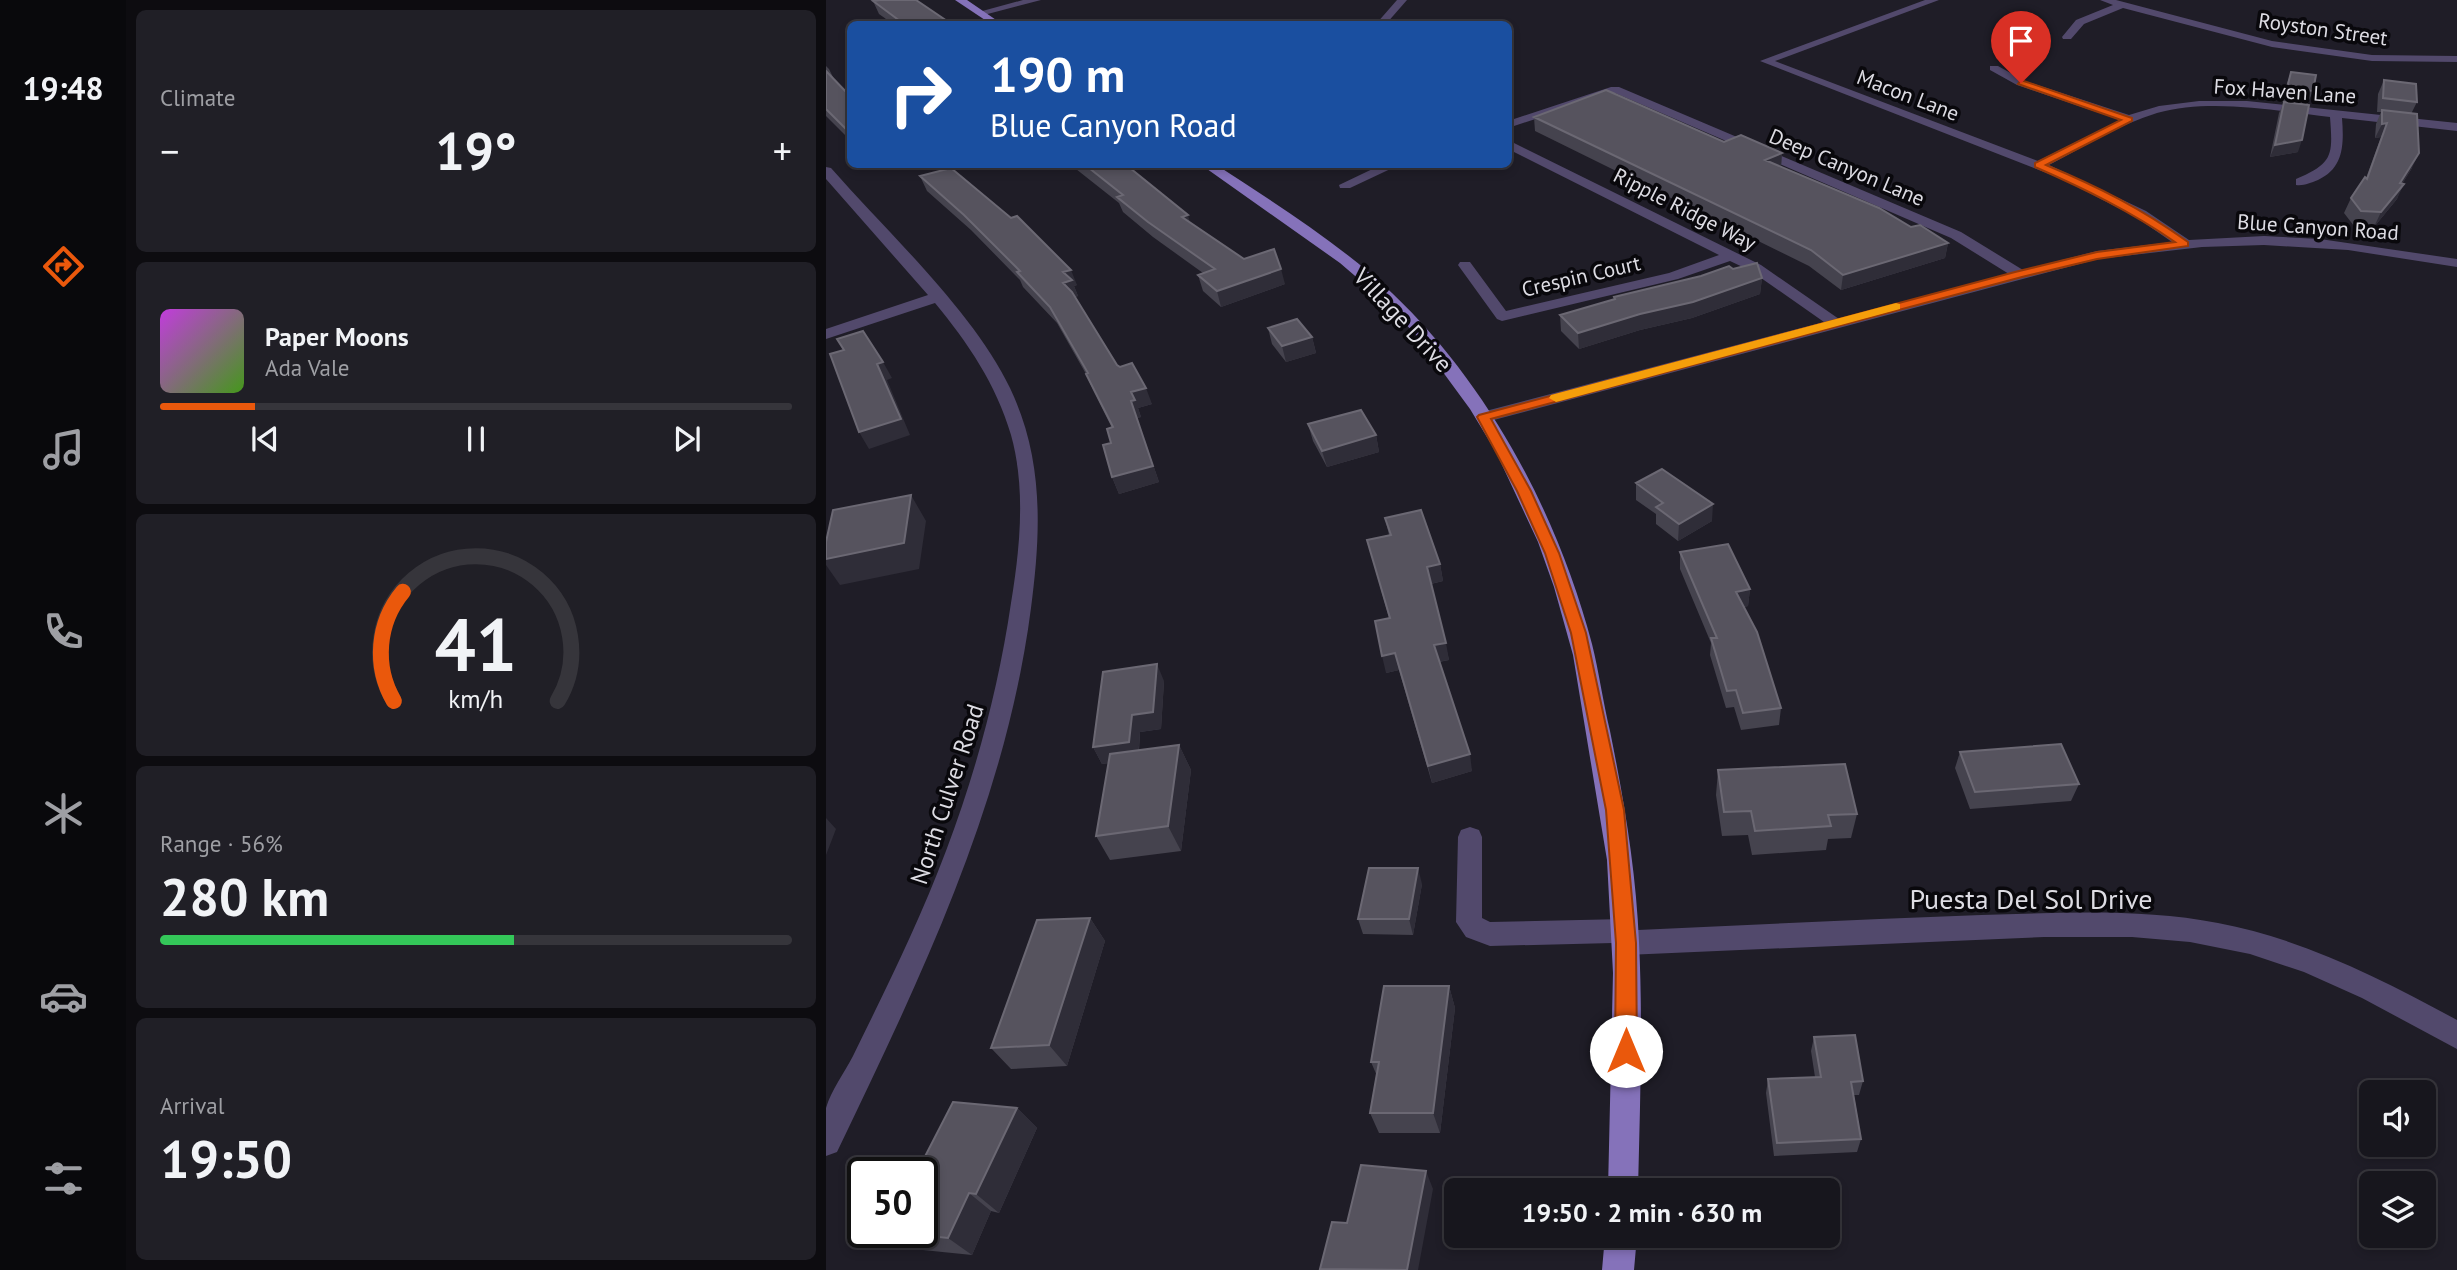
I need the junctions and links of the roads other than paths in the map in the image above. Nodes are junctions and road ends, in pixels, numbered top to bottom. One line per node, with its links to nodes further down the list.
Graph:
1 (960, 0): 7 (main road)
2 (1036, 0): 7 (street)
3 (1402, 0): 9 (street)
4 (1934, 0): 18 (street, Macon Lane)
5 (2105, 0): 6 (street, Royston Street)
6 (2121, 5): 10 (street); 11 (street, Royston Street)
7 (979, 13): 8 (main road)
8 (992, 21)
9 (1384, 21)
10 (2067, 37)
11 (2457, 59)
12 (1994, 68): 14 (street)
13 (2336, 113): 14 (street, Fox Haven Lane); 16 (street, Fox Haven Lane); 22 (street)
14 (2129, 120): 18 (street, Fox Haven Lane)
15 (1512, 124): 28 (street, Deep Canyon Lane)
16 (2457, 127)
17 (1512, 146): 25 (street, Ripple Ridge Way)
18 (2039, 165): 24 (street, Macon Lane)
19 (1212, 168): 32 (main road, Village Drive)
20 (1385, 168): 23 (street)
21 (826, 171): 29 (street, North Culver Road)
22 (2301, 182)
23 (1345, 185)
24 (2185, 244): 26 (street, Blue Canyon Road); 28 (street, Blue Canyon Road)
25 (1730, 256): 27 (street, Crespin Court); 30 (street, Ripple Ridge Way)
26 (2457, 263)
27 (1465, 265)
28 (2019, 274): 30 (street, Blue Canyon Road)
29 (938, 298): 31 (street); 36 (street, North Culver Road)
30 (1835, 323): 32 (street, Blue Canyon Road)
31 (826, 334)
32 (1484, 417): 34 (main road, Village Drive)
33 (1470, 837): 34 (street, Puesta Del Sol Drive)
34 (1626, 937): 35 (street, Puesta Del Sol Drive); 37 (main road, Village Drive)
35 (2457, 1035)
36 (826, 1141)
37 (1623, 1178)
38 (1620, 1248): 39 (main road)
39 (1618, 1270)

